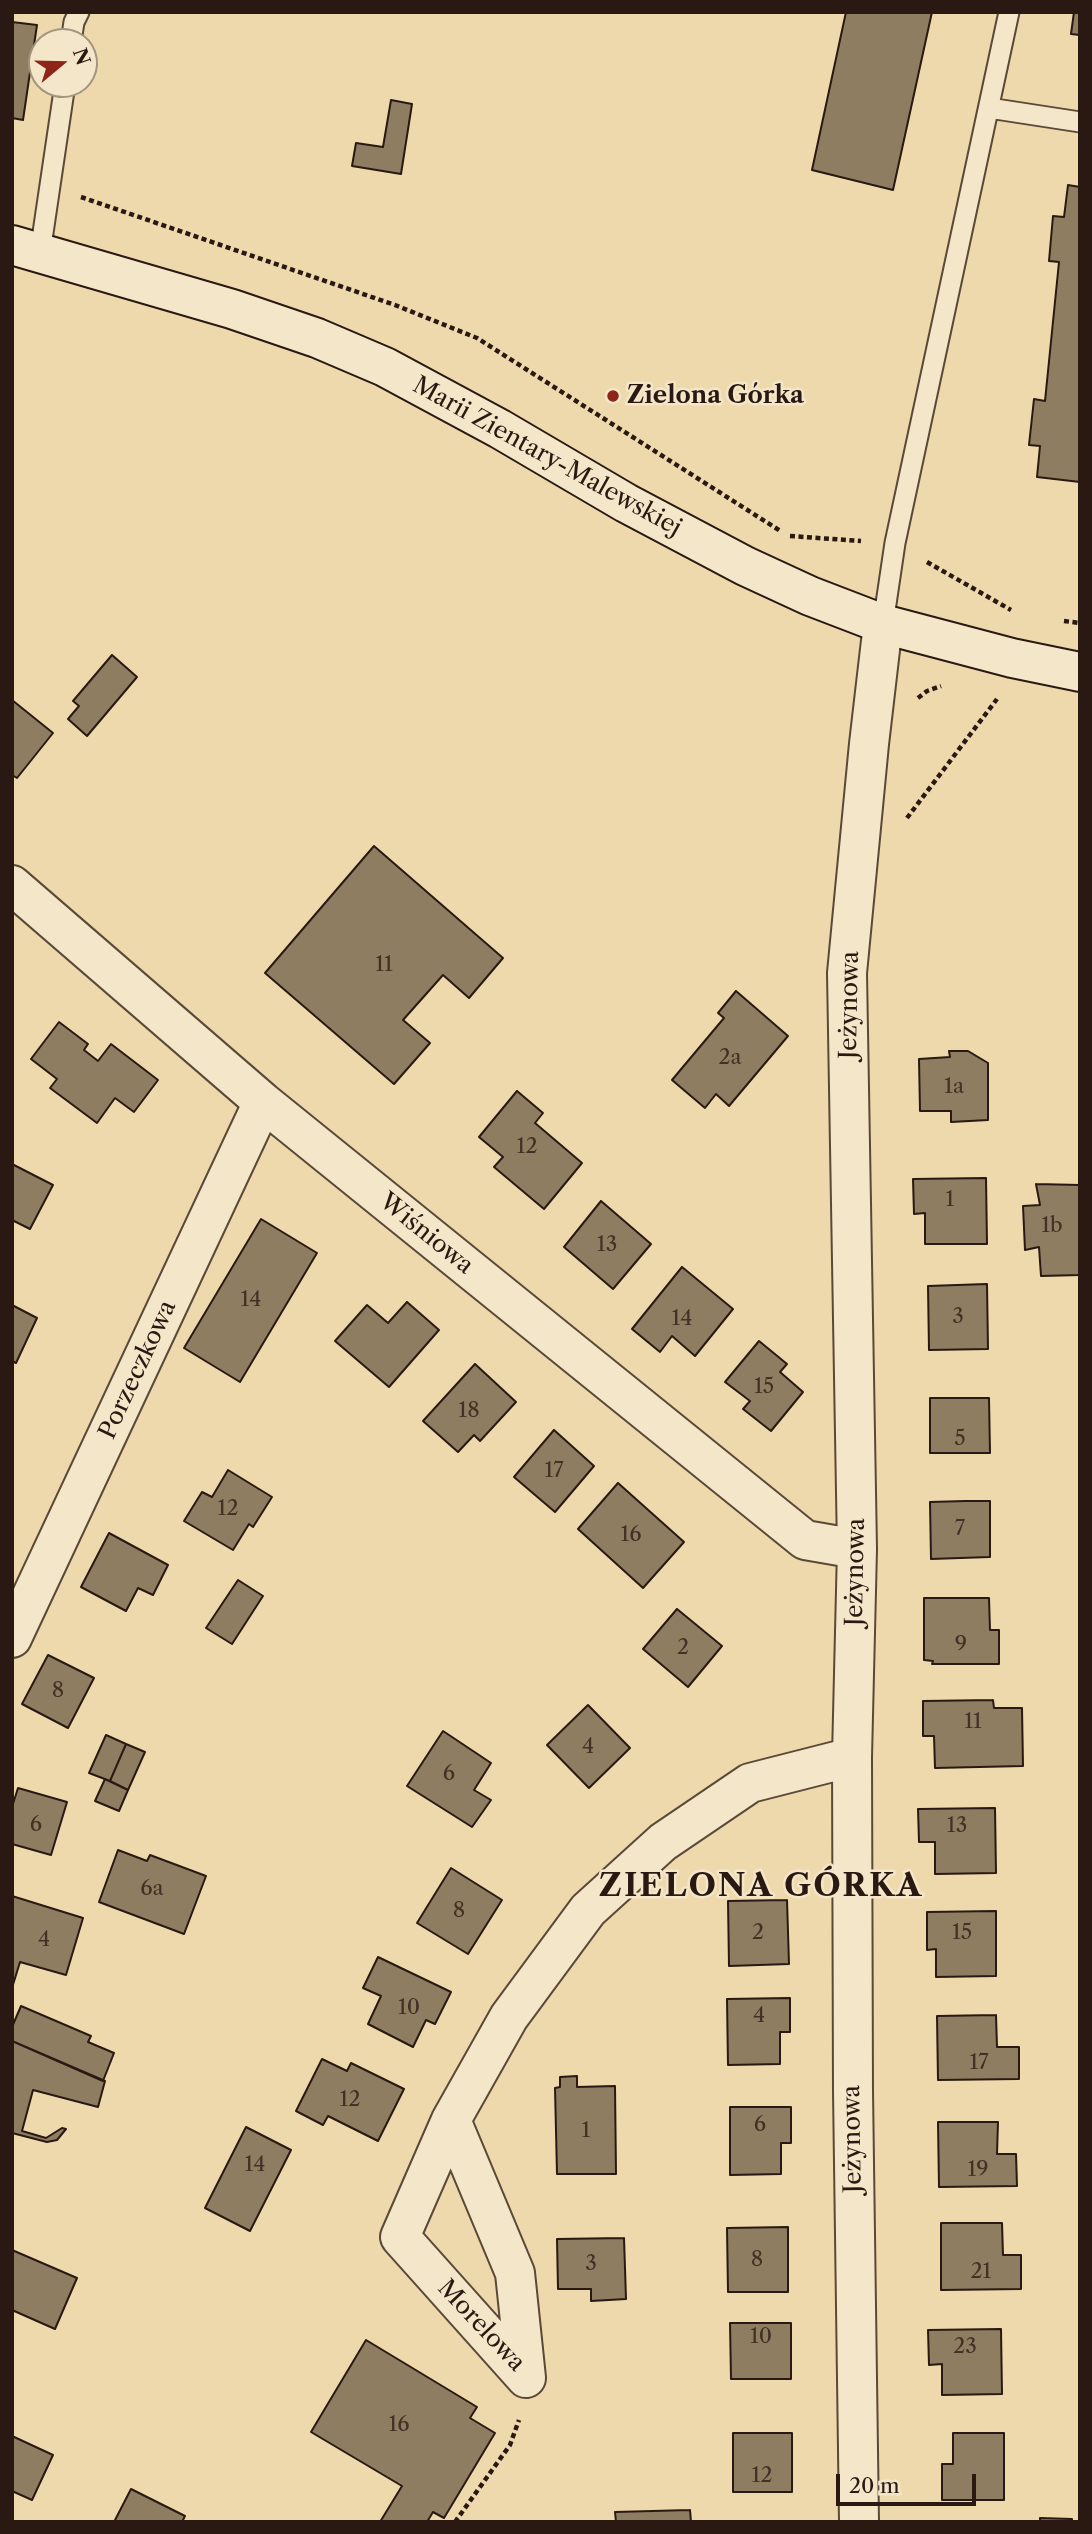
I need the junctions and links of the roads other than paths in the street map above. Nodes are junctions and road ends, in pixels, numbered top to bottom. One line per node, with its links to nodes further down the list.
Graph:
1 (1009, 12): 3 (lane)
2 (62, 98): 5 (lane)
3 (989, 108): 4 (lane); 6 (lane)
4 (1080, 122)
5 (26, 249): 6 (street, Marii Zientary-Malewskiej)
6 (883, 624): 7 (street, Marii Zientary-Malewskiej); 10 (street, Jeżynowa)
7 (1080, 672)
8 (12, 885): 9 (street, Wiśniowa)
9 (263, 1102): 10 (street, Wiśniowa); 11 (street, Porzeczkowa)
10 (858, 1549): 12 (street, Jeżynowa)
11 (12, 1637)
12 (852, 1757): 13 (street, Morelowa); 14 (street, Jeżynowa)
13 (451, 2120): 13 (street, Morelowa)
14 (859, 2522)

